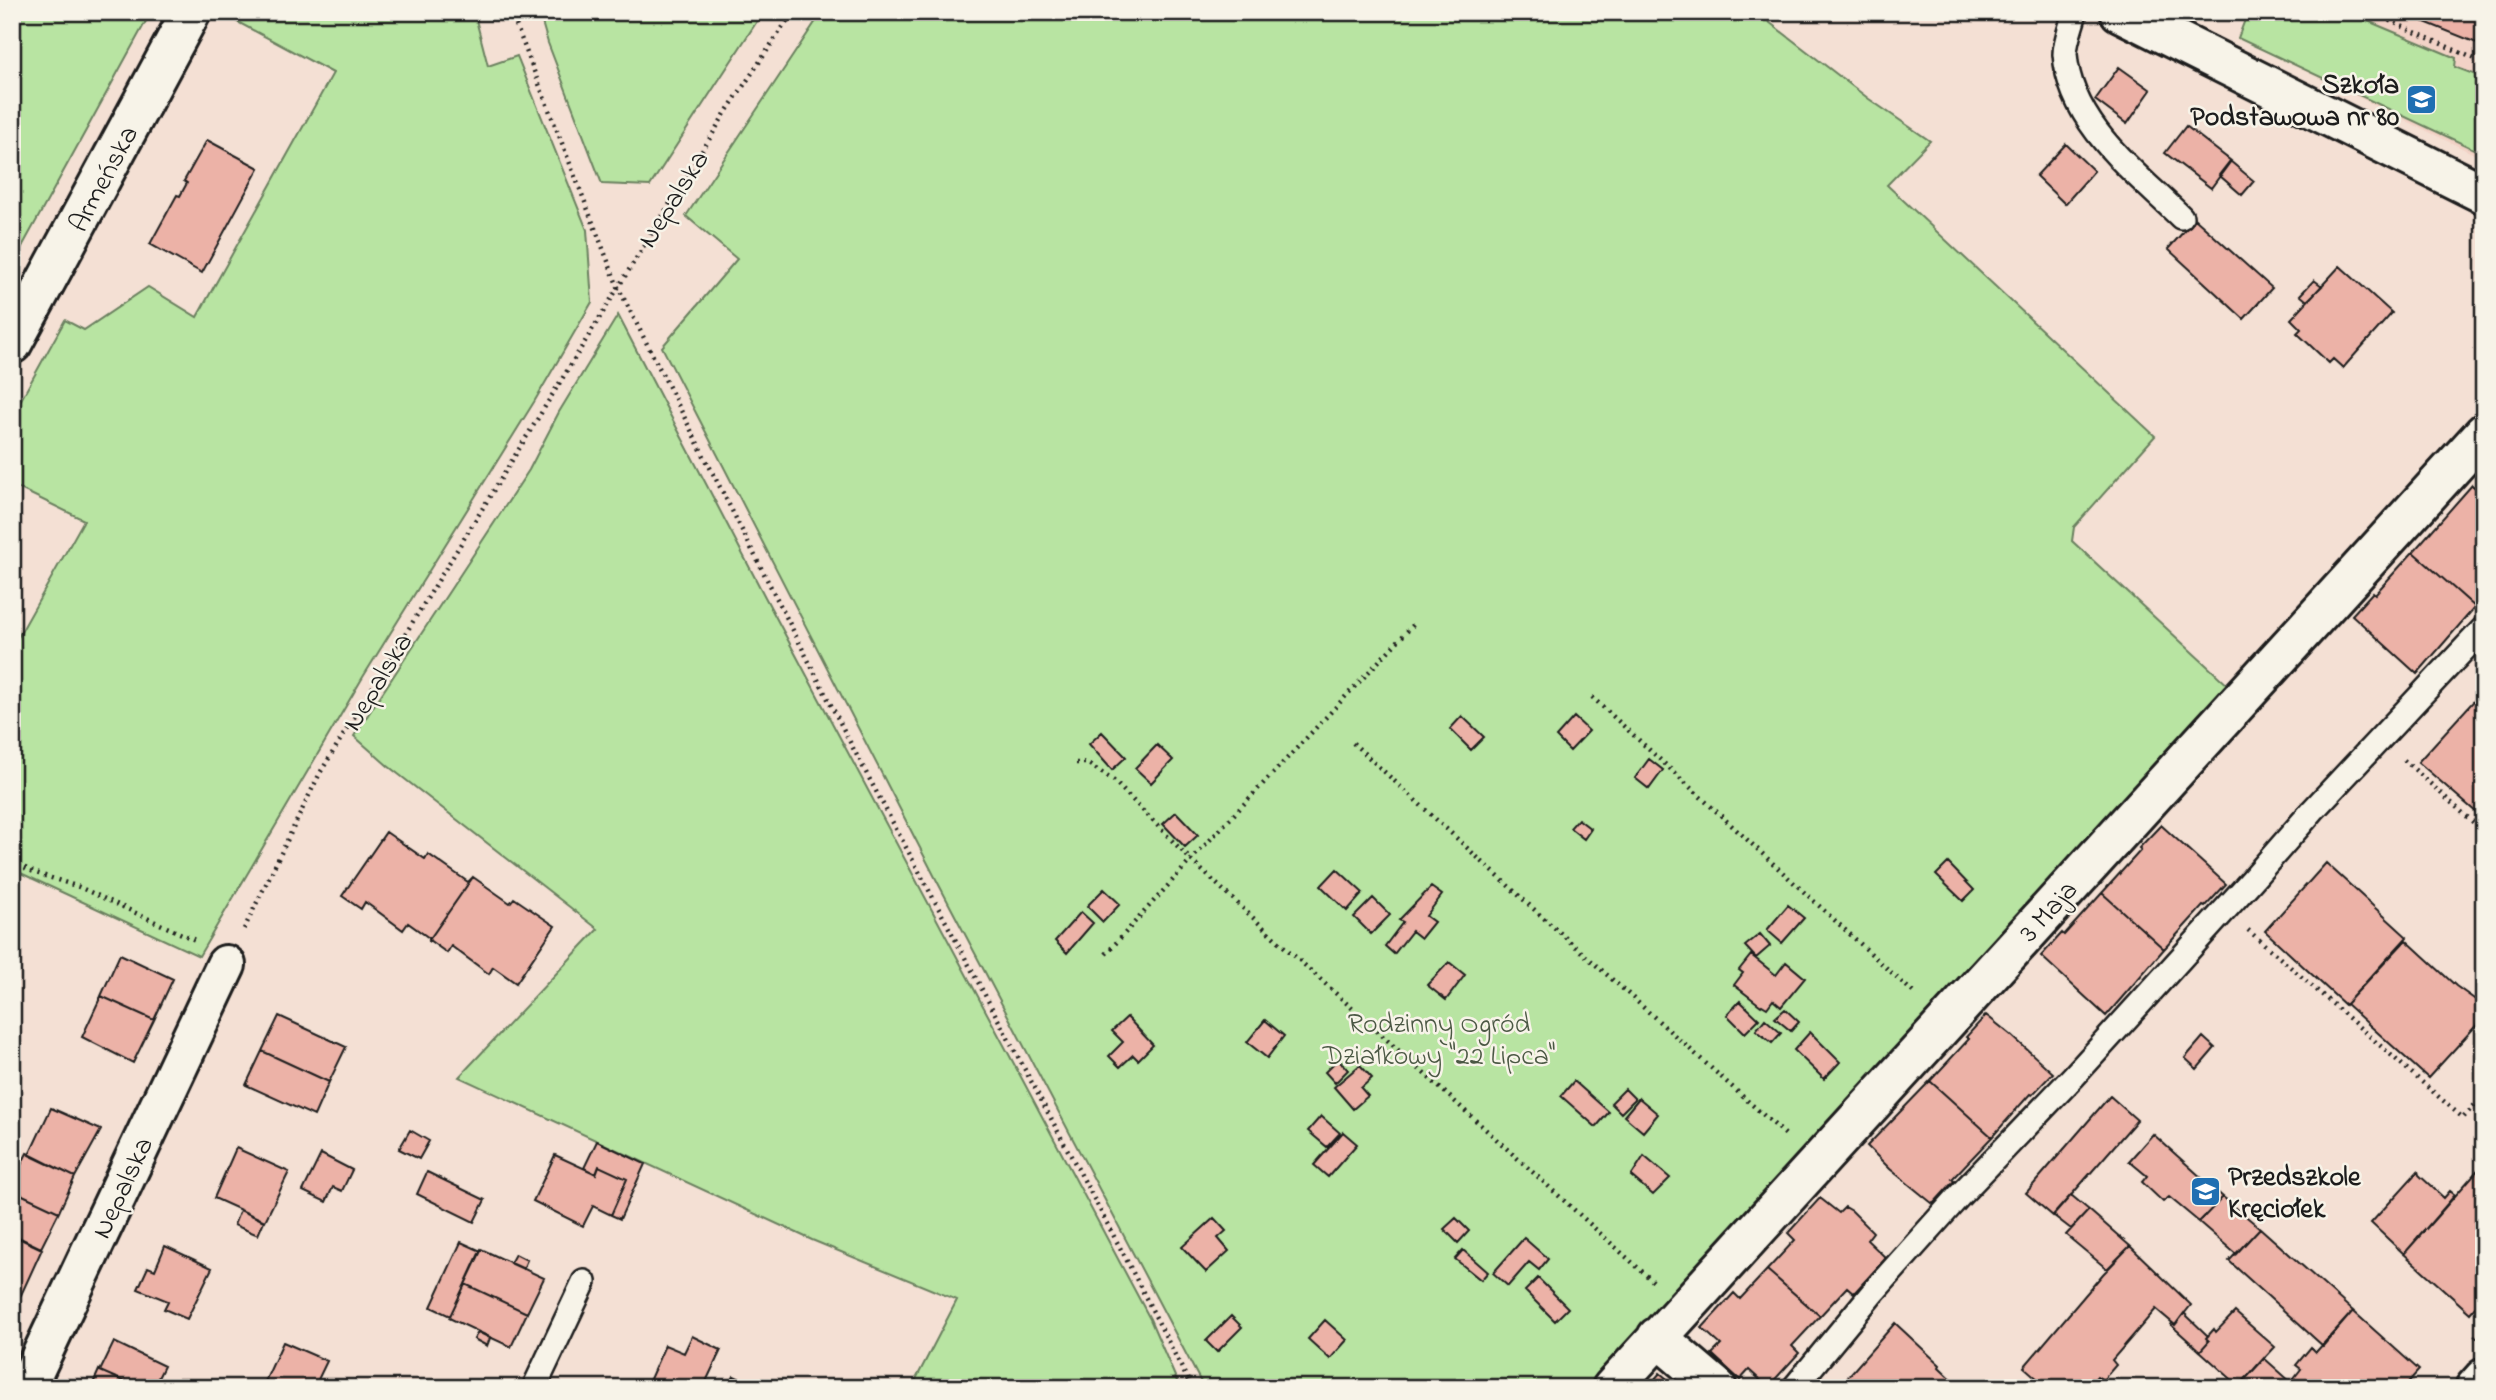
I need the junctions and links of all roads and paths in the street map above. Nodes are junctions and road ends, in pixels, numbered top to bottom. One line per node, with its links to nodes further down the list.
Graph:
1 (191, 12): 11 (street, Armeńska)
2 (511, 12): 10 (path)
3 (793, 12): 10 (path, Nepalska)
4 (2075, 12): 9 (lane)
5 (2120, 12): 8 (street)
6 (2370, 12): 7 (path)
7 (2484, 63)
8 (2484, 194)
9 (2181, 217)
10 (618, 286): 24 (path, Nepalska); 36 (path)
11 (12, 344)
12 (2484, 433): 25 (street, 3 Maja)
13 (1415, 623): 20 (path)
14 (2484, 628): 39 (lane)
15 (1592, 697): 25 (path)
16 (1353, 743): 29 (path)
17 (2403, 759): 19 (path)
18 (1076, 763): 20 (path)
19 (2484, 832)
20 (1191, 860): 23 (path); 31 (path)
21 (12, 862): 24 (path)
22 (2239, 921): 27 (path)
23 (1106, 954)
24 (228, 961): 34 (street, Nepalska)
25 (1946, 1021): 29 (street, 3 Maja)
26 (2484, 1094): 27 (path)
27 (2477, 1102): 28 (path)
28 (2484, 1111)
29 (1817, 1161): 31 (street, 3 Maja)
30 (584, 1282): 35 (lane)
31 (1683, 1309): 32 (street, 3 Maja)
32 (1657, 1337): 37 (street, 3 Maja); 38 (street)
33 (2484, 1378): 40 (street)
34 (26, 1388)
35 (534, 1388)
36 (1192, 1388)
37 (1612, 1388)
38 (1717, 1388)
39 (1794, 1388)
40 (2475, 1388)

